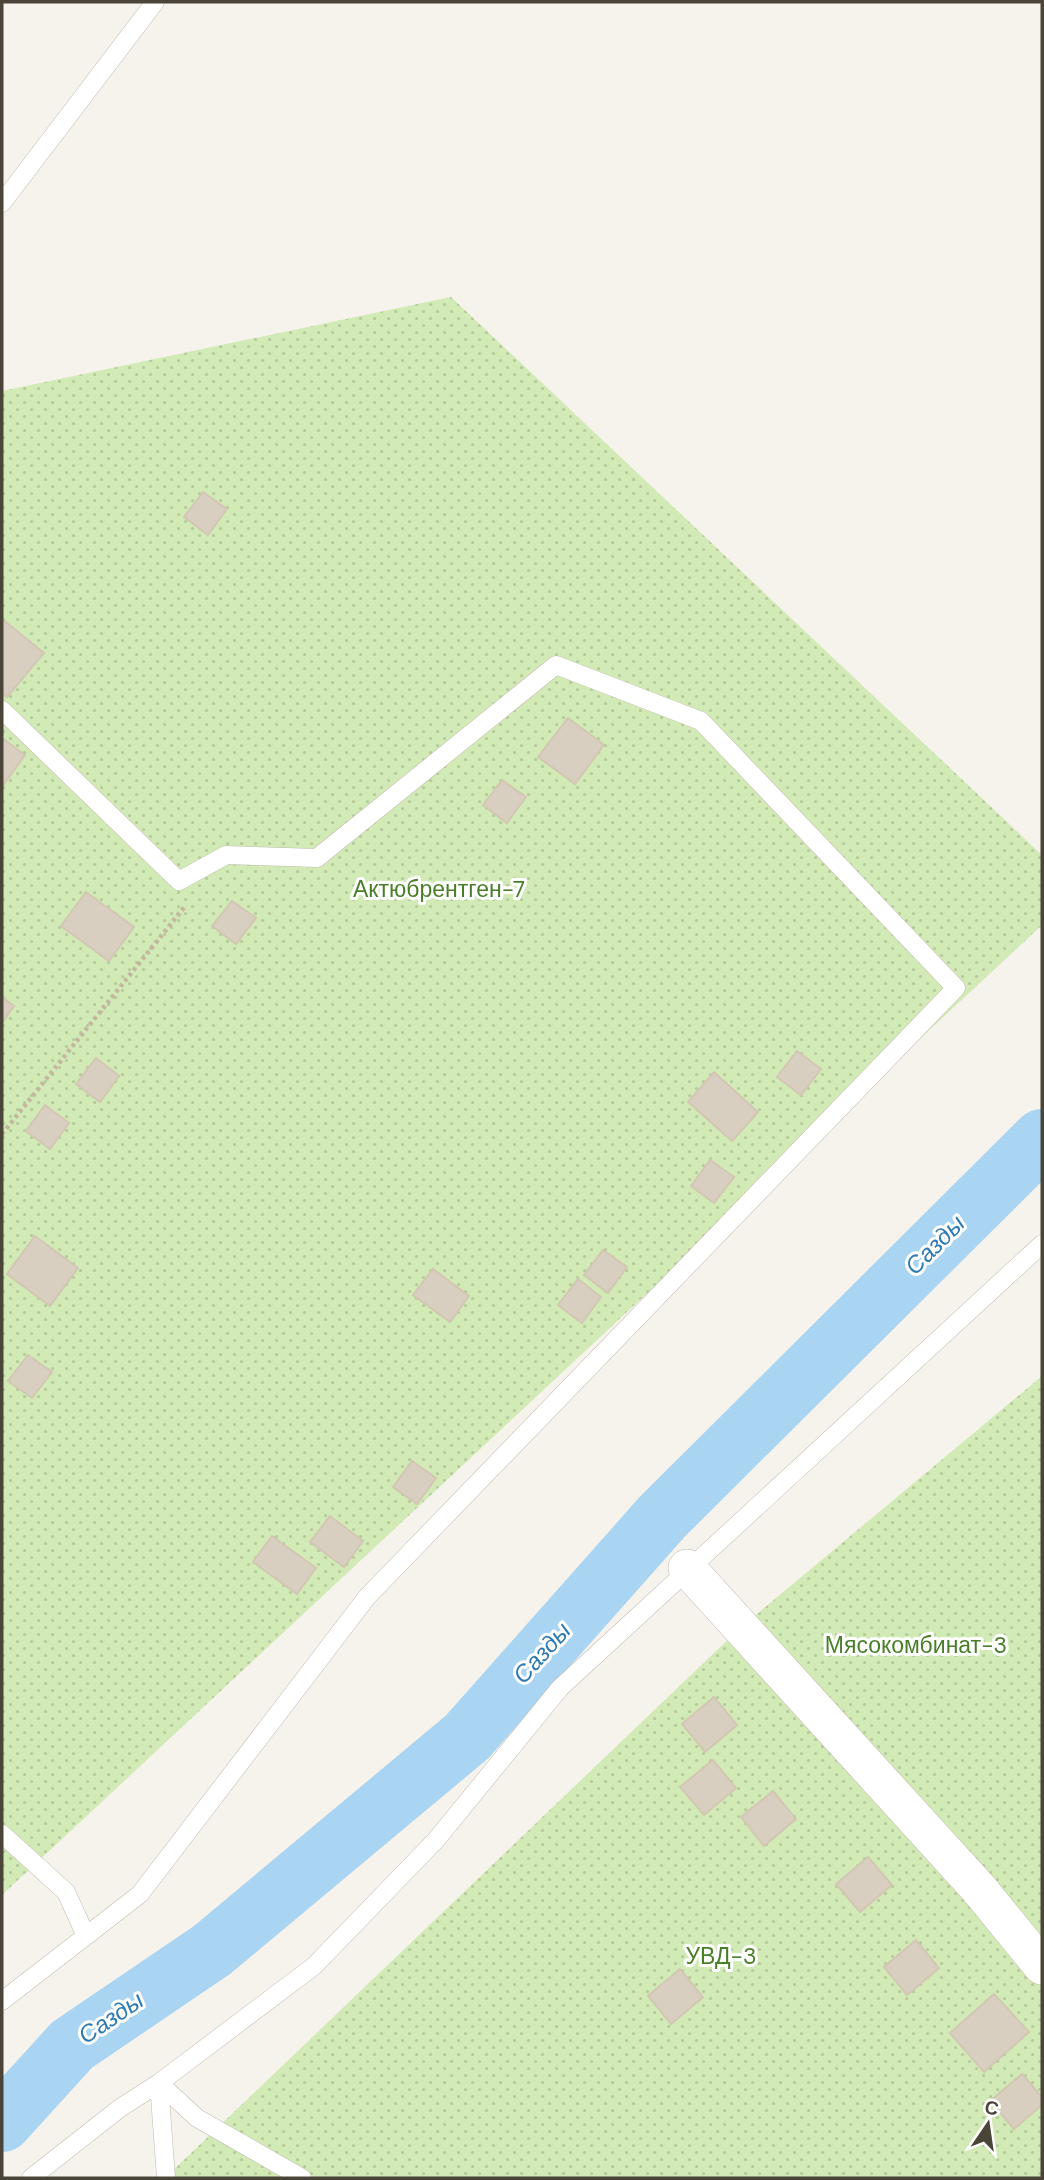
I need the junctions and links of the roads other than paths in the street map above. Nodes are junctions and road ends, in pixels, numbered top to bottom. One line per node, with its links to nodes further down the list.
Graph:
1 (155, 2): 2 (lane)
2 (2, 203)
3 (2, 710): 7 (lane)
4 (1042, 1244): 5 (lane)
5 (687, 1568): 8 (street); 10 (lane)
6 (2, 1834): 7 (lane)
7 (86, 1936): 9 (lane)
8 (1042, 1966)
9 (2, 2001)
10 (159, 2083): 11 (lane); 12 (lane); 13 (lane)
11 (31, 2178)
12 (166, 2178)
13 (302, 2178)

